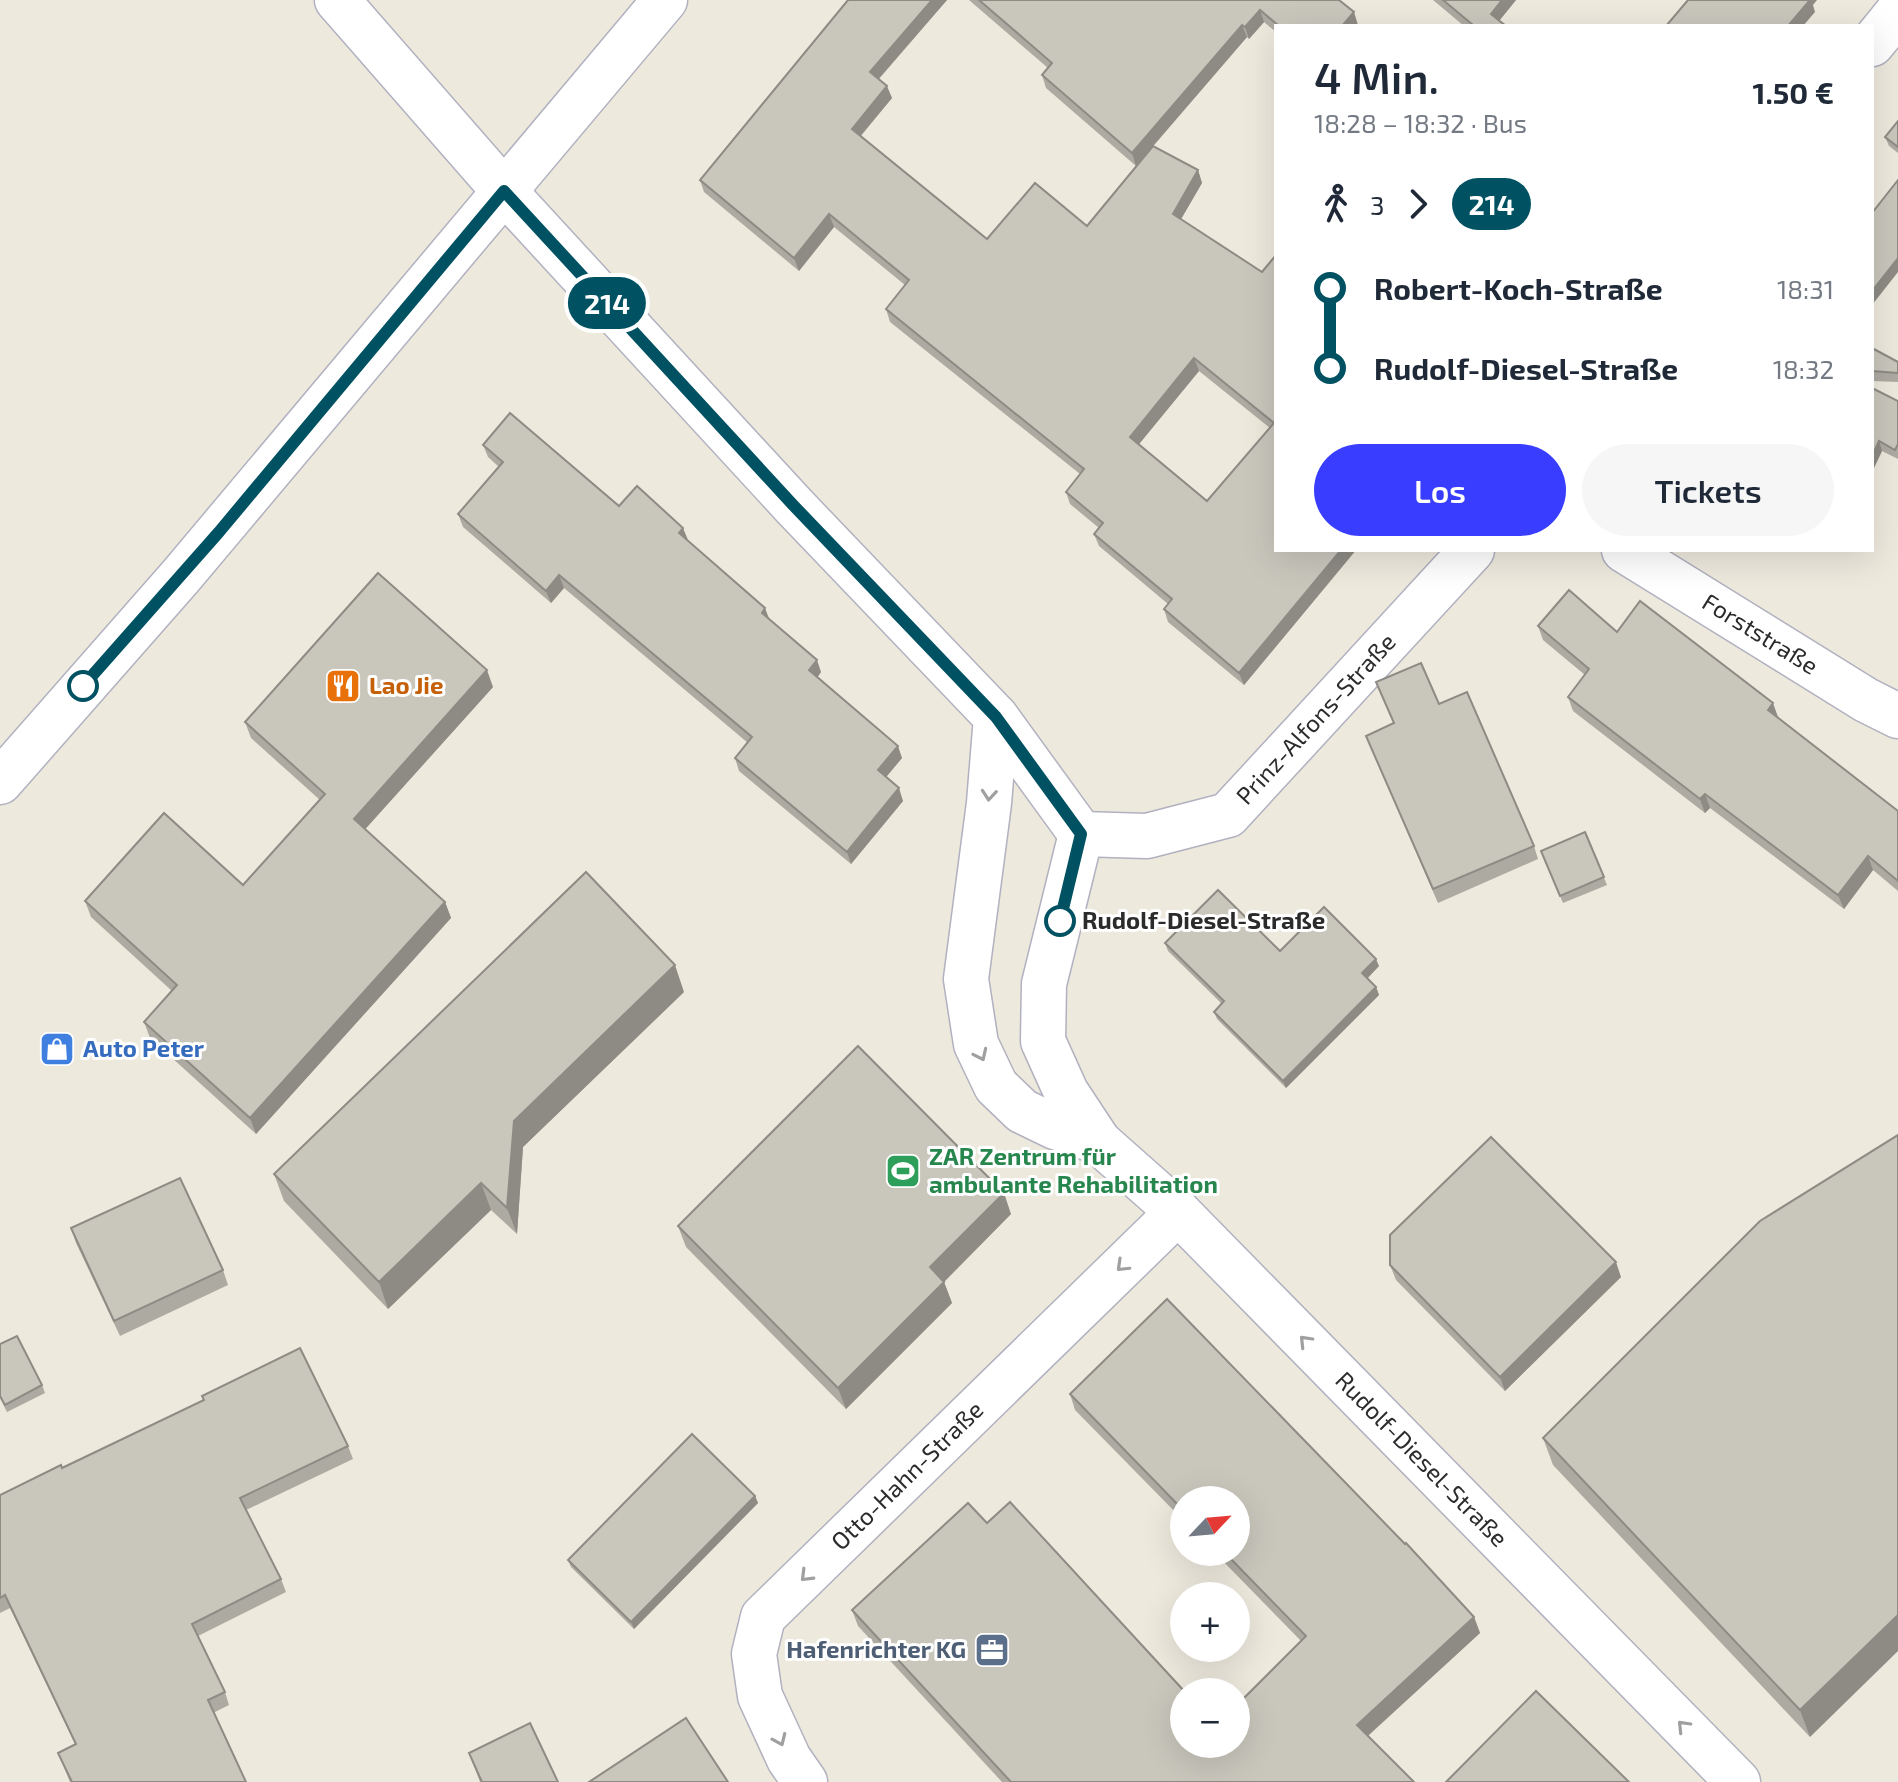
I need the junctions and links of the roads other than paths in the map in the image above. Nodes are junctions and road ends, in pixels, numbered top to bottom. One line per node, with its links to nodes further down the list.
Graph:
1 (337, 0): 5 (street)
2 (665, 0): 5 (street)
3 (1898, 12): 4 (street)
4 (1874, 42)
5 (504, 191): 9 (street); 10 (street)
6 (1470, 552): 11 (street, Prinz-Alfons-Straße)
7 (1627, 552): 8 (street, Forststraße)
8 (1898, 716)
9 (996, 717): 11 (street); 12 (street, Rudolf-Diesel-Straße, one-way to 12)
10 (0, 782)
11 (1081, 834): 12 (street, Rudolf-Diesel-Straße)
12 (1099, 1142): 13 (street, Rudolf-Diesel-Straße)
13 (1178, 1212): 14 (street, Otto-Hahn-Straße, one-way to 14); 15 (street, Rudolf-Diesel-Straße, one-way to 13)
14 (805, 1782)
15 (1738, 1782)

